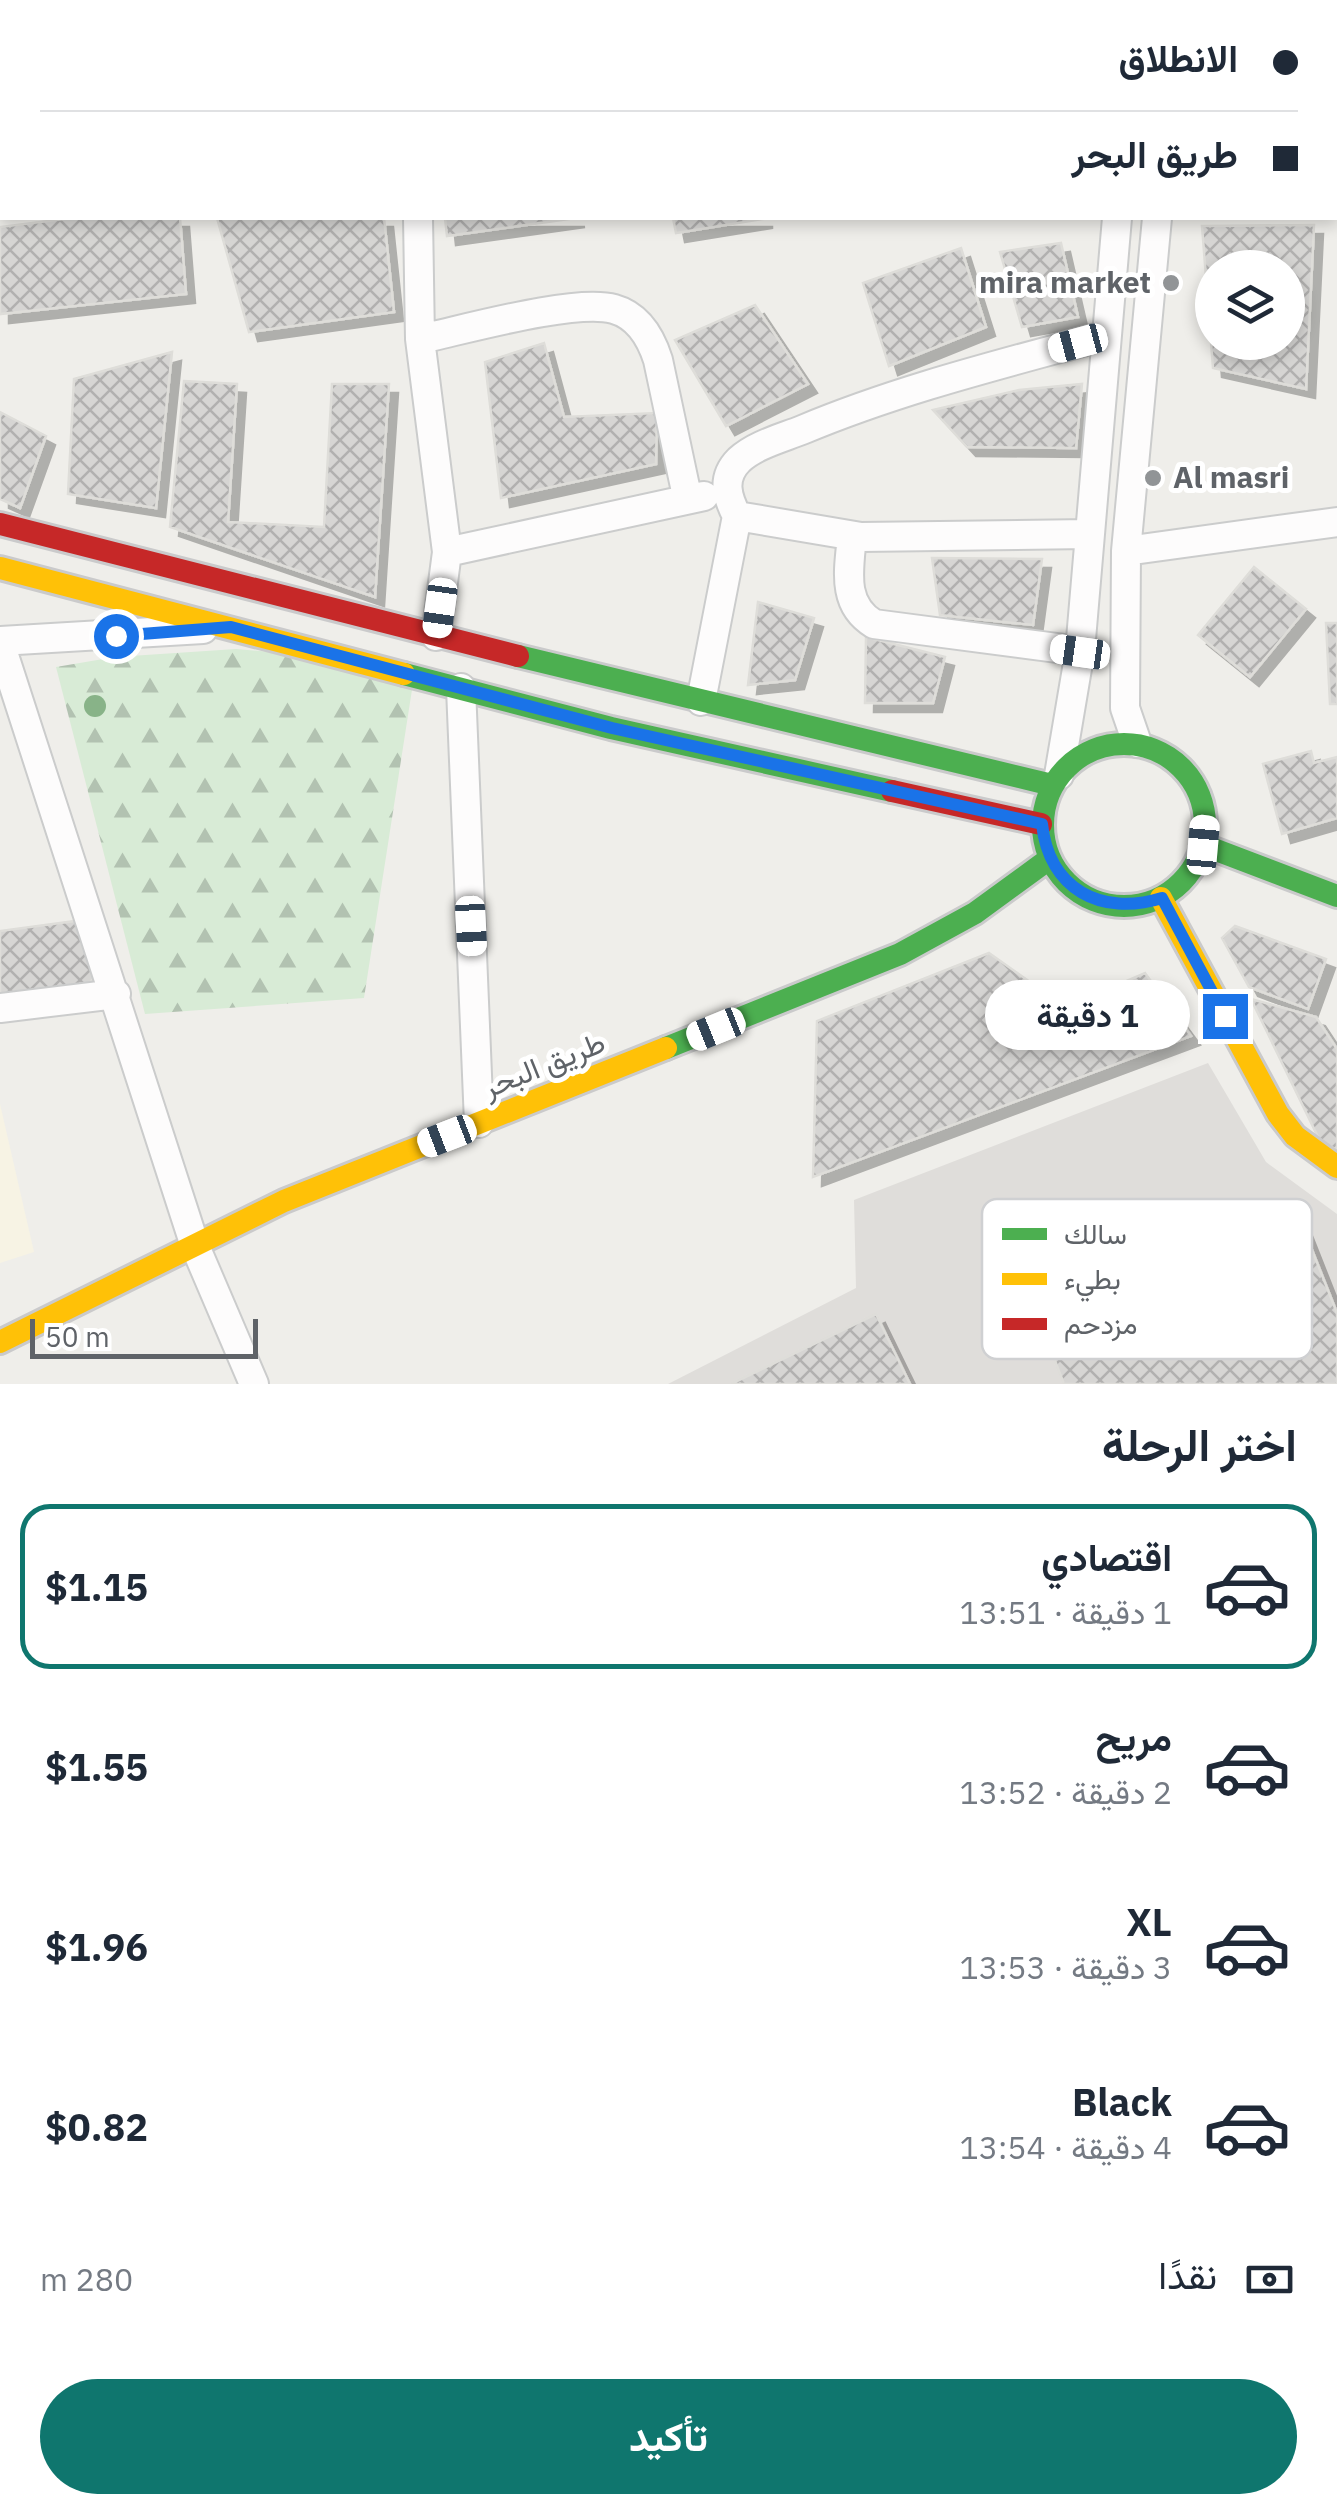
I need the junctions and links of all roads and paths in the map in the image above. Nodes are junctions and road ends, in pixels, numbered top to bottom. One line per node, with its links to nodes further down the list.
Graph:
1 (418, 220): 5 (street)
2 (1117, 220): 4 (street)
3 (1157, 220): 13 (street)
4 (1104, 336): 7 (street); 10 (street)
5 (420, 339): 6 (street); 12 (street)
6 (687, 496): 7 (street); 12 (street)
7 (732, 506): 11 (street); 20 (street)
8 (1337, 522): 13 (street)
9 (0, 524): 16 (main road)
10 (1089, 534): 11 (street); 18 (street)
11 (852, 536): 18 (street)
12 (447, 552): 16 (street)
13 (1126, 552): 21 (street)
14 (0, 568): 15 (main road)
15 (231, 627): 17 (street); 19 (main road)
16 (436, 636): 20 (main road)
17 (0, 642): 28 (street)
18 (1080, 652): 22 (street)
19 (461, 688): 23 (main road); 30 (street)
20 (701, 701): 22 (main road)
21 (1136, 743): 22 (main road); 24 (main road)
22 (1055, 780): 23 (main road)
23 (1042, 824): 25 (main road)
24 (1203, 845): 26 (main road); 27 (main road)
25 (1049, 859): 27 (main road); 30 (main road, طريق البحر)
26 (1337, 896)
27 (1162, 898): 31 (main road)
28 (116, 994): 29 (street); 32 (street)
29 (0, 1008)
30 (479, 1124): 32 (main road, طريق البحر)
31 (1337, 1167)
32 (196, 1246): 33 (main road, طريق البحر); 34 (street)
33 (0, 1342)
34 (254, 1384)

